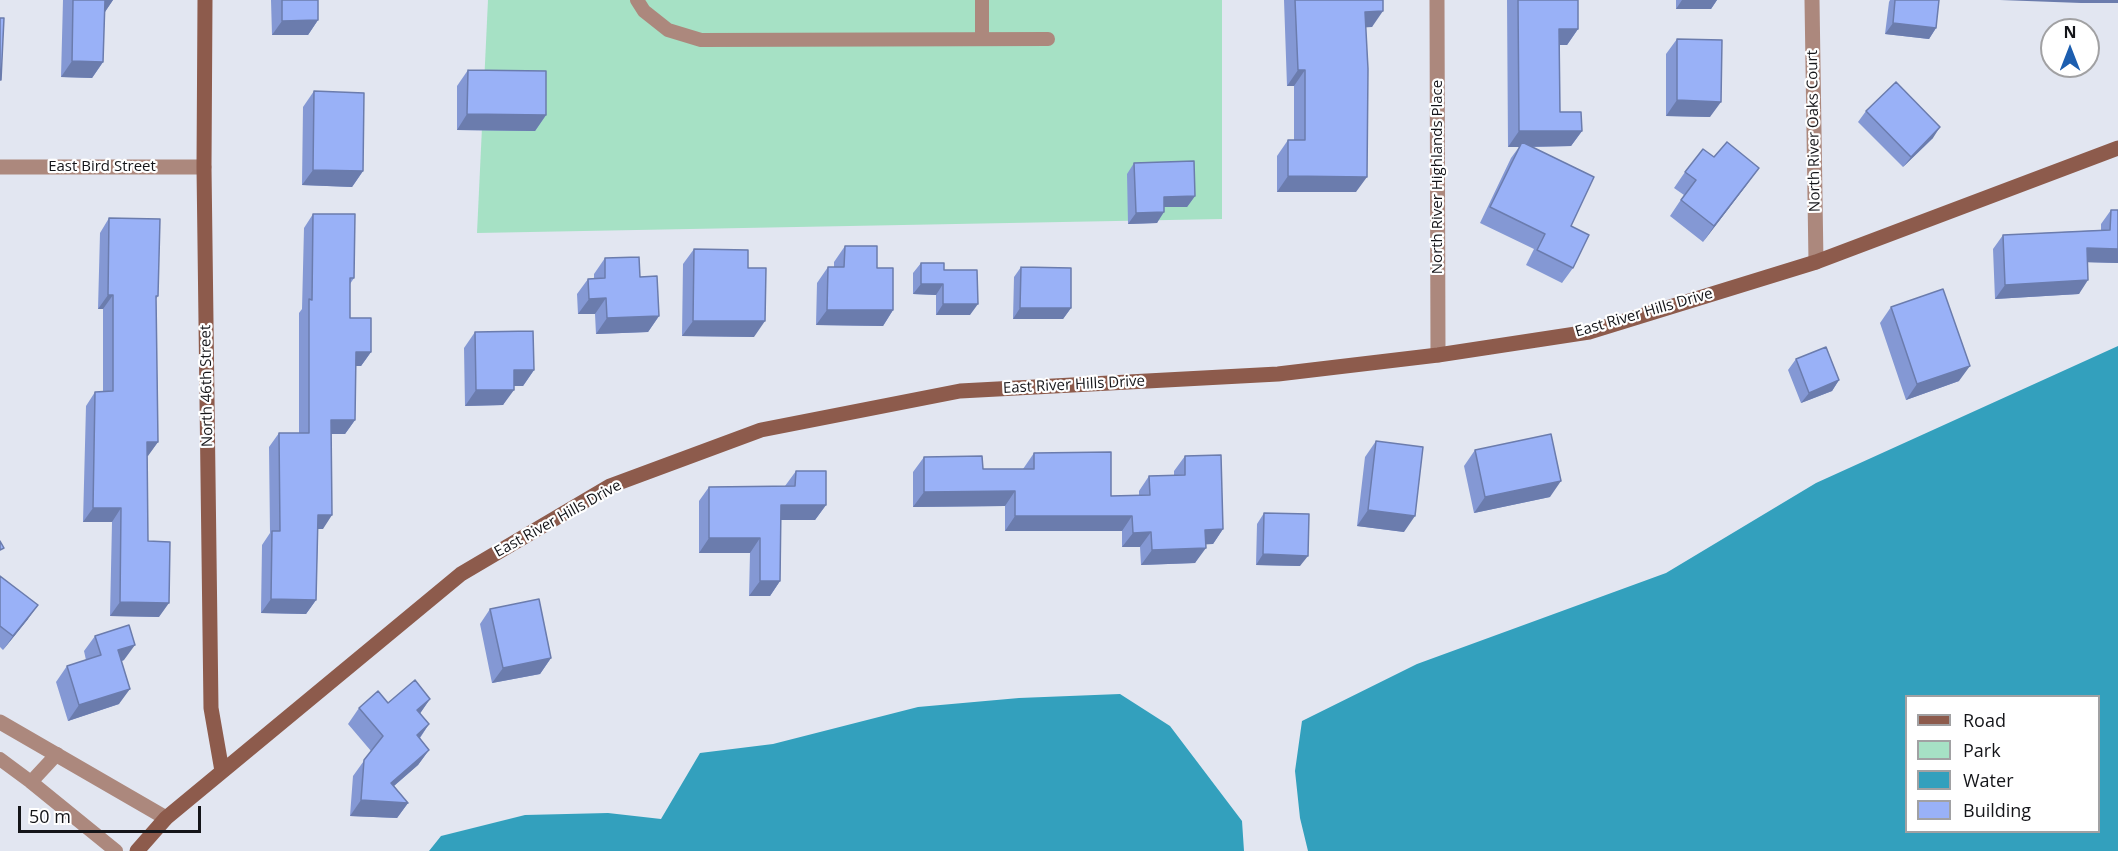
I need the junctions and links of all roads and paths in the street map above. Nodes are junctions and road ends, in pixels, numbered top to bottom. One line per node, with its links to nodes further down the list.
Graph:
1 (205, 0): 10 (street, North 46th Street)
2 (637, 0): 6 (lane)
3 (982, 0): 6 (lane)
4 (1437, 0): 12 (street, North River Highlands Place)
5 (1812, 0): 11 (street, North River Oaks Court)
6 (982, 39): 7 (lane)
7 (1048, 39)
8 (2118, 148): 11 (street, East River Hills Drive)
9 (0, 167): 10 (street, East Bird Street)
10 (204, 167): 16 (street, North 46th Street)
11 (1816, 262): 12 (street, East River Hills Drive)
12 (1438, 355): 16 (street, East River Hills Drive)
13 (0, 722): 14 (street)
14 (57, 754): 17 (lane); 18 (street)
15 (0, 759): 17 (lane)
16 (222, 771): 18 (street, East River Hills Drive)
17 (31, 782): 19 (lane)
18 (166, 818): 20 (street, East River Hills Drive)
19 (116, 851)
20 (137, 851)

